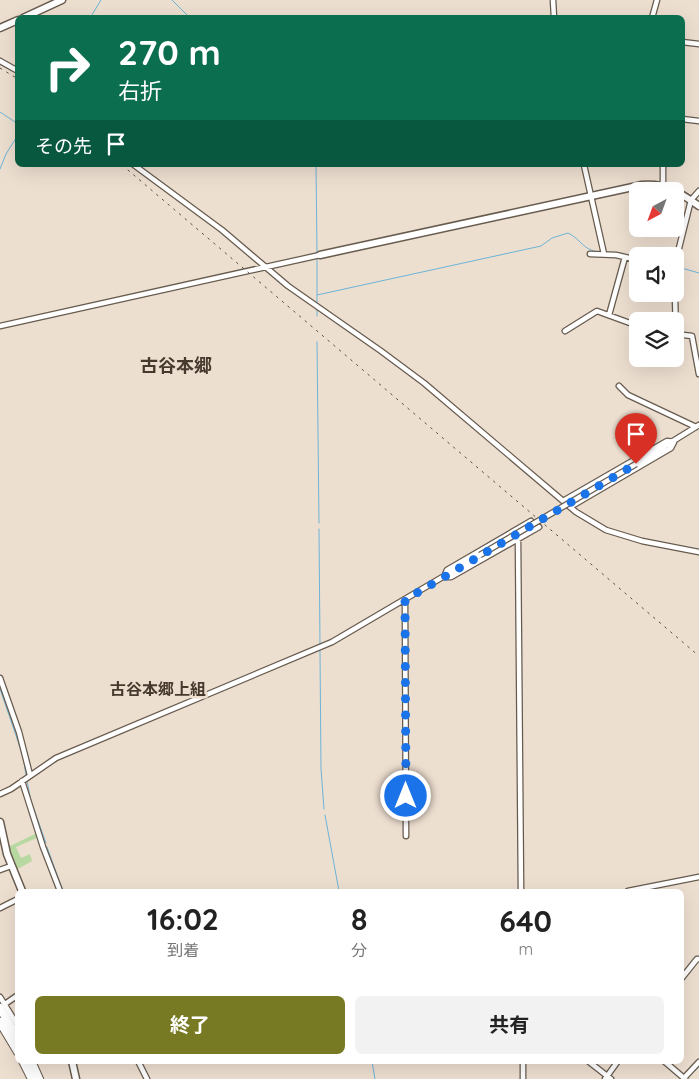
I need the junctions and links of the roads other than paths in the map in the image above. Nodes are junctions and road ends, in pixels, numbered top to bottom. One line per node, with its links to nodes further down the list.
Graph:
1 (62, 0): 4 (street)
2 (553, 0): 5 (street)
3 (657, 0): 6 (street)
4 (30, 15)
5 (554, 15)
6 (653, 15)
7 (15, 21): 8 (street)
8 (0, 28)
9 (685, 42): 10 (street)
10 (699, 44)
11 (0, 60): 12 (street)
12 (15, 69)
13 (685, 119): 14 (street)
14 (699, 121)
15 (137, 167): 31 (street)
16 (585, 167): 21 (street)
17 (663, 167): 18 (street)
18 (663, 182)
19 (629, 188): 21 (street)
20 (699, 192): 23 (street)
21 (592, 196): 27 (street); 28 (street)
22 (684, 196): 23 (street)
23 (691, 200): 24 (street); 25 (street)
24 (699, 206)
25 (679, 247)
26 (590, 254): 27 (street)
27 (604, 254): 29 (street)
28 (320, 255): 31 (street)
29 (625, 257): 30 (street); 32 (street)
30 (629, 258)
31 (265, 267): 34 (street); 43 (street)
32 (609, 315): 33 (street); 35 (street)
33 (629, 323)
34 (0, 326)
35 (565, 331)
36 (684, 334): 37 (street)
37 (692, 336): 38 (street); 39 (street)
38 (699, 336)
39 (699, 374)
40 (619, 386): 41 (street)
41 (698, 426): 42 (street)
42 (674, 442): 43 (street); 44 (street); 49 (street, bridge)
43 (563, 501): 44 (street)
44 (570, 508): 48 (street)
45 (531, 521): 49 (street)
46 (539, 527): 47 (street)
47 (518, 539): 49 (street); 62 (street)
48 (699, 552)
49 (444, 577): 50 (street)
50 (405, 600): 52 (street); 56 (street)
51 (0, 678): 52 (street)
52 (30, 775): 53 (street)
53 (22, 781): 54 (street); 61 (street)
54 (0, 794)
55 (0, 822): 57 (street)
56 (406, 836)
57 (11, 866): 58 (street); 60 (street)
58 (0, 870)
59 (699, 877): 63 (street)
60 (21, 889)
61 (59, 889)
62 (521, 889)
63 (638, 889)
64 (15, 900): 65 (street)
65 (0, 908)
66 (699, 959): 67 (street)
67 (684, 975)
68 (0, 997): 70 (street)
69 (15, 997): 70 (street)
70 (2, 1008): 72 (street); 73 (highway)
71 (0, 1022): 74 (highway)
72 (15, 1023)
73 (15, 1032)
74 (15, 1047)
75 (699, 1062): 85 (street)
76 (24, 1064): 86 (highway)
77 (32, 1064): 87 (highway)
78 (73, 1064): 88 (street)
79 (140, 1064): 89 (street)
80 (523, 1064): 90 (street)
81 (592, 1064): 84 (street)
82 (616, 1064): 84 (street)
83 (668, 1064): 85 (street)
84 (608, 1078)
85 (684, 1078)
86 (32, 1079)
87 (39, 1079)
88 (76, 1079)
89 (147, 1079)
90 (523, 1079)

